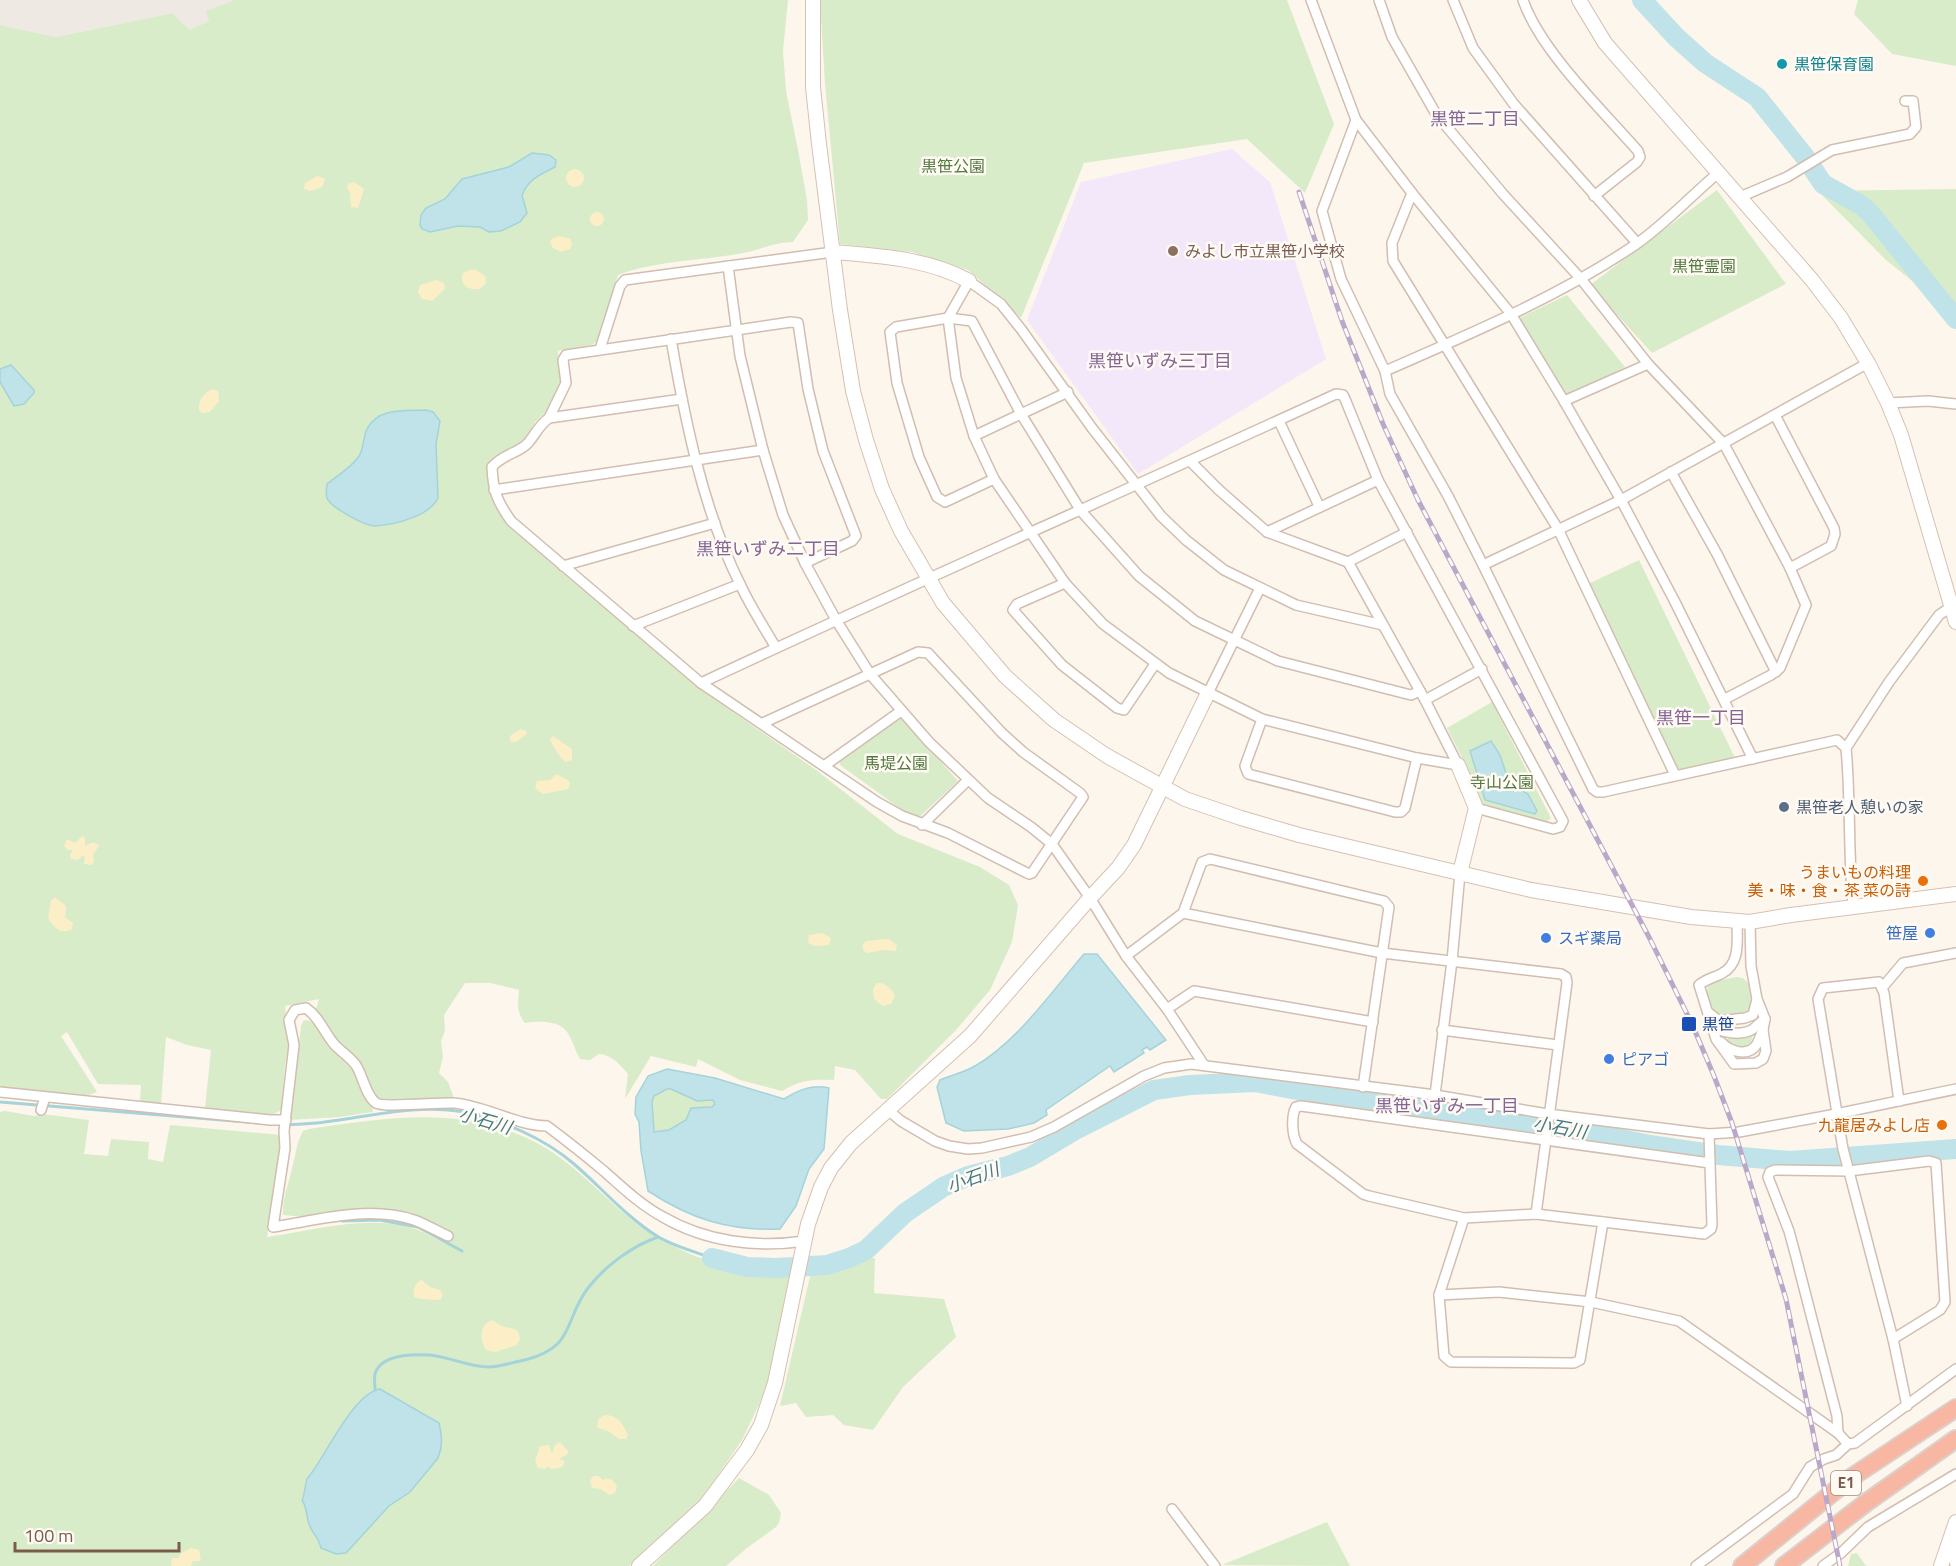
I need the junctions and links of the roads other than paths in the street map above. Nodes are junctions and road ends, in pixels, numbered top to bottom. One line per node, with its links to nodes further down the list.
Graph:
1 (813, 0): 14 (street)
2 (1311, 0): 8 (street)
3 (1379, 0): 16 (street)
4 (1454, 0): 11 (street)
5 (1523, 0): 11 (street)
6 (1579, 0): 9 (street)
7 (1905, 101): 12 (street)
8 (1356, 120): 10 (street); 26 (street)
9 (1718, 173): 12 (street); 13 (street)
10 (1412, 194): 18 (street); 22 (street)
11 (1594, 196): 13 (street)
12 (1740, 197): 24 (street)
13 (1637, 243): 16 (street)
14 (833, 252): 15 (street); 17 (street); 59 (street)
15 (728, 266): 20 (street); 23 (street)
16 (1581, 279): 18 (street); 25 (street)
17 (969, 281): 19 (street); 27 (street)
18 (1511, 314): 22 (street); 29 (street)
19 (948, 318): 32 (street); 36 (street); 42 (street)
20 (737, 329): 21 (street); 38 (street); 55 (street)
21 (670, 339): 23 (street); 28 (street)
22 (1444, 346): 26 (street); 50 (street)
23 (600, 349): 34 (street)
24 (1868, 363): 30 (street); 33 (street)
25 (1648, 364): 29 (street); 37 (street)
26 (1385, 371): 56 (street)
27 (1068, 392): 32 (street); 44 (street)
28 (681, 399): 34 (street); 39 (street)
29 (1564, 401): 46 (street)
30 (1888, 403): 31 (street); 63 (street)
31 (1956, 404)
32 (1021, 414): 36 (street); 48 (street)
33 (1775, 415): 37 (street); 58 (street)
34 (549, 418): 45 (street)
35 (1279, 420): 40 (street); 43 (street); 47 (street)
36 (974, 436): 42 (street)
37 (1724, 444): 41 (street); 58 (street)
38 (763, 450): 39 (street); 55 (street)
39 (697, 460): 45 (street); 49 (street)
40 (1190, 462): 44 (street); 51 (street)
41 (1671, 472): 46 (street); 72 (street)
42 (994, 479): 53 (street)
43 (1378, 480): 47 (street); 52 (street)
44 (1138, 485): 48 (street); 62 (street)
45 (494, 490): 57 (street)
46 (1622, 500): 50 (street); 77 (street)
47 (1319, 506): 51 (street)
48 (1081, 511): 53 (street); 68 (street)
49 (715, 523): 57 (street); 61 (street)
50 (1558, 529): 56 (street); 87 (street)
51 (1267, 532): 54 (street)
52 (1407, 532): 54 (street); 71 (street)
53 (1031, 533): 59 (street); 60 (street)
54 (1348, 561): 67 (street)
55 (805, 563): 64 (street)
56 (1484, 565): 87 (street)
57 (563, 566): 66 (street)
58 (1790, 568): 72 (street)
59 (930, 578): 64 (street); 89 (street)
60 (1065, 583): 70 (street); 70 (street)
61 (740, 584): 66 (street); 69 (street)
62 (1260, 588): 67 (street); 68 (street)
63 (1952, 597): 65 (street); 82 (street)
64 (836, 620): 69 (street); 73 (street)
65 (1956, 622)
66 (633, 626): 74 (street)
67 (1383, 626): 75 (street)
68 (1235, 640): 75 (street); 76 (street)
69 (776, 648): 74 (street)
70 (1155, 664): 76 (street)
71 (1482, 669): 78 (street); 90 (street)
72 (1776, 672): 77 (street)
73 (870, 674): 79 (street); 81 (street); 92 (street)
74 (701, 683): 81 (street)
75 (1420, 691): 78 (street)
76 (1208, 693): 80 (street); 89 (street)
77 (1725, 699): 84 (street)
78 (1425, 700): 86 (street)
79 (901, 711): 85 (street); 88 (street)
80 (1262, 719): 83 (street); 83 (street)
81 (763, 723): 85 (street)
82 (1846, 748): 84 (street); 96 (street)
83 (1417, 758): 86 (street)
84 (1753, 759): 87 (street)
85 (824, 765): 91 (street)
86 (1458, 765): 90 (street)
87 (1675, 775)
88 (968, 780): 91 (street); 92 (street)
89 (1162, 788): 93 (street); 95 (street)
90 (1476, 808): 93 (street)
91 (922, 825): 92 (street)
92 (1052, 844): 95 (street)
93 (1460, 873): 98 (street); 102 (street)
94 (1956, 894): 96 (street)
95 (1090, 898): 101 (street); 119 (street)
96 (1853, 906): 98 (street)
97 (1183, 913): 99 (street); 99 (street); 101 (street)
98 (1744, 922): 104 (street); 106 (street)
99 (1382, 953): 102 (street); 108 (street)
100 (1956, 953): 103 (street)
101 (1126, 956): 105 (street)
102 (1452, 961): 110 (street); 112 (street)
103 (1882, 988): 118 (street); 120 (street)
104 (1757, 999): 106 (street); 107 (street)
105 (1167, 1009): 108 (street); 113 (street)
106 (1706, 1011): 109 (street)
107 (1765, 1019): 109 (street); 111 (street)
108 (1373, 1022): 114 (street)
109 (1712, 1027): 111 (street); 111 (street)
110 (1442, 1030): 112 (street); 117 (street)
111 (1763, 1030)
112 (1558, 1045): 121 (street)
113 (1204, 1065): 114 (street); 119 (street)
114 (1363, 1087): 117 (street)
115 (1956, 1089): 118 (street)
116 (0, 1092): 122 (street)
117 (1435, 1095): 121 (street)
118 (1899, 1101): 120 (street)
119 (888, 1110): 131 (street)
120 (1836, 1114): 124 (street); 126 (street)
121 (1548, 1116): 123 (street); 124 (street)
122 (286, 1120): 130 (street); 131 (street)
123 (1545, 1138): 125 (street); 127 (street); 128 (street)
124 (1709, 1138): 125 (street)
125 (1710, 1160): 129 (street)
126 (1849, 1171): 134 (street); 134 (street); 138 (street)
127 (1536, 1214): 128 (street); 129 (street)
128 (1464, 1218): 132 (street)
129 (1603, 1222): 133 (street)
130 (448, 1236)
131 (805, 1241): 145 (street)
132 (1439, 1295): 133 (street); 133 (street)
133 (1591, 1302): 138 (street)
134 (1893, 1339): 136 (street)
135 (1956, 1369): 136 (street)
136 (1907, 1406): 140 (street)
137 (1956, 1408): 148 (highway, E1)
138 (1838, 1433): 140 (street)
139 (1956, 1439): 149 (highway, E1)
140 (1848, 1444): 147 (street)
141 (1956, 1474): 150 (street)
142 (1172, 1509): 146 (street)
143 (1956, 1522): 144 (street)
144 (1952, 1538): 151 (street); 152 (street)
145 (639, 1566)
146 (1215, 1566)
147 (1696, 1566)
148 (1742, 1566)
149 (1784, 1566)
150 (1822, 1566)
151 (1941, 1566)
152 (1955, 1566)

